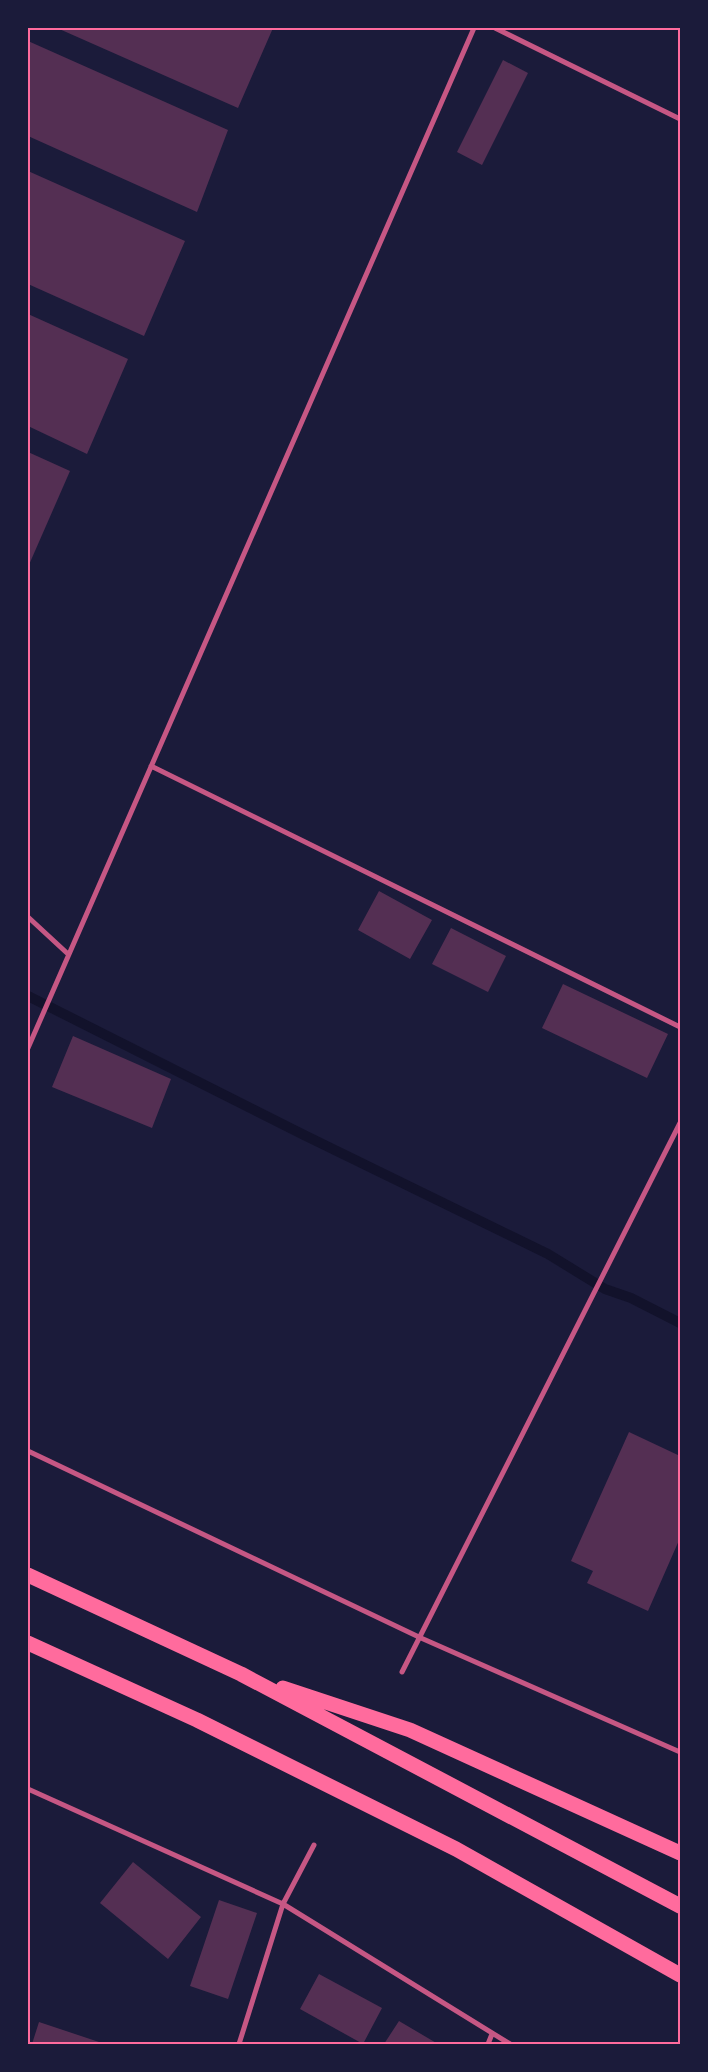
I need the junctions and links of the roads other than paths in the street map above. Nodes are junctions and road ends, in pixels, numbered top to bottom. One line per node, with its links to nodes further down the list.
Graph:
1 (474, 28): 4 (street)
2 (495, 28): 3 (street)
3 (680, 119)
4 (151, 766): 6 (street); 7 (street)
5 (28, 917): 6 (street)
6 (68, 954): 8 (street)
7 (680, 1027)
8 (28, 1048)
9 (680, 1123): 12 (street)
10 (28, 1451): 12 (street)
11 (28, 1575): 15 (highway)
12 (421, 1638): 14 (street); 16 (street)
13 (28, 1643): 22 (highway)
14 (402, 1672)
15 (241, 1674): 19 (highway); 21 (highway)
16 (680, 1752)
17 (28, 1788): 20 (street)
18 (314, 1845): 20 (street)
19 (680, 1853)
20 (283, 1904): 23 (street); 24 (street)
21 (680, 1906)
22 (680, 1975)
23 (492, 2034): 25 (street); 26 (street)
24 (238, 2044)
25 (488, 2044)
26 (510, 2044)

